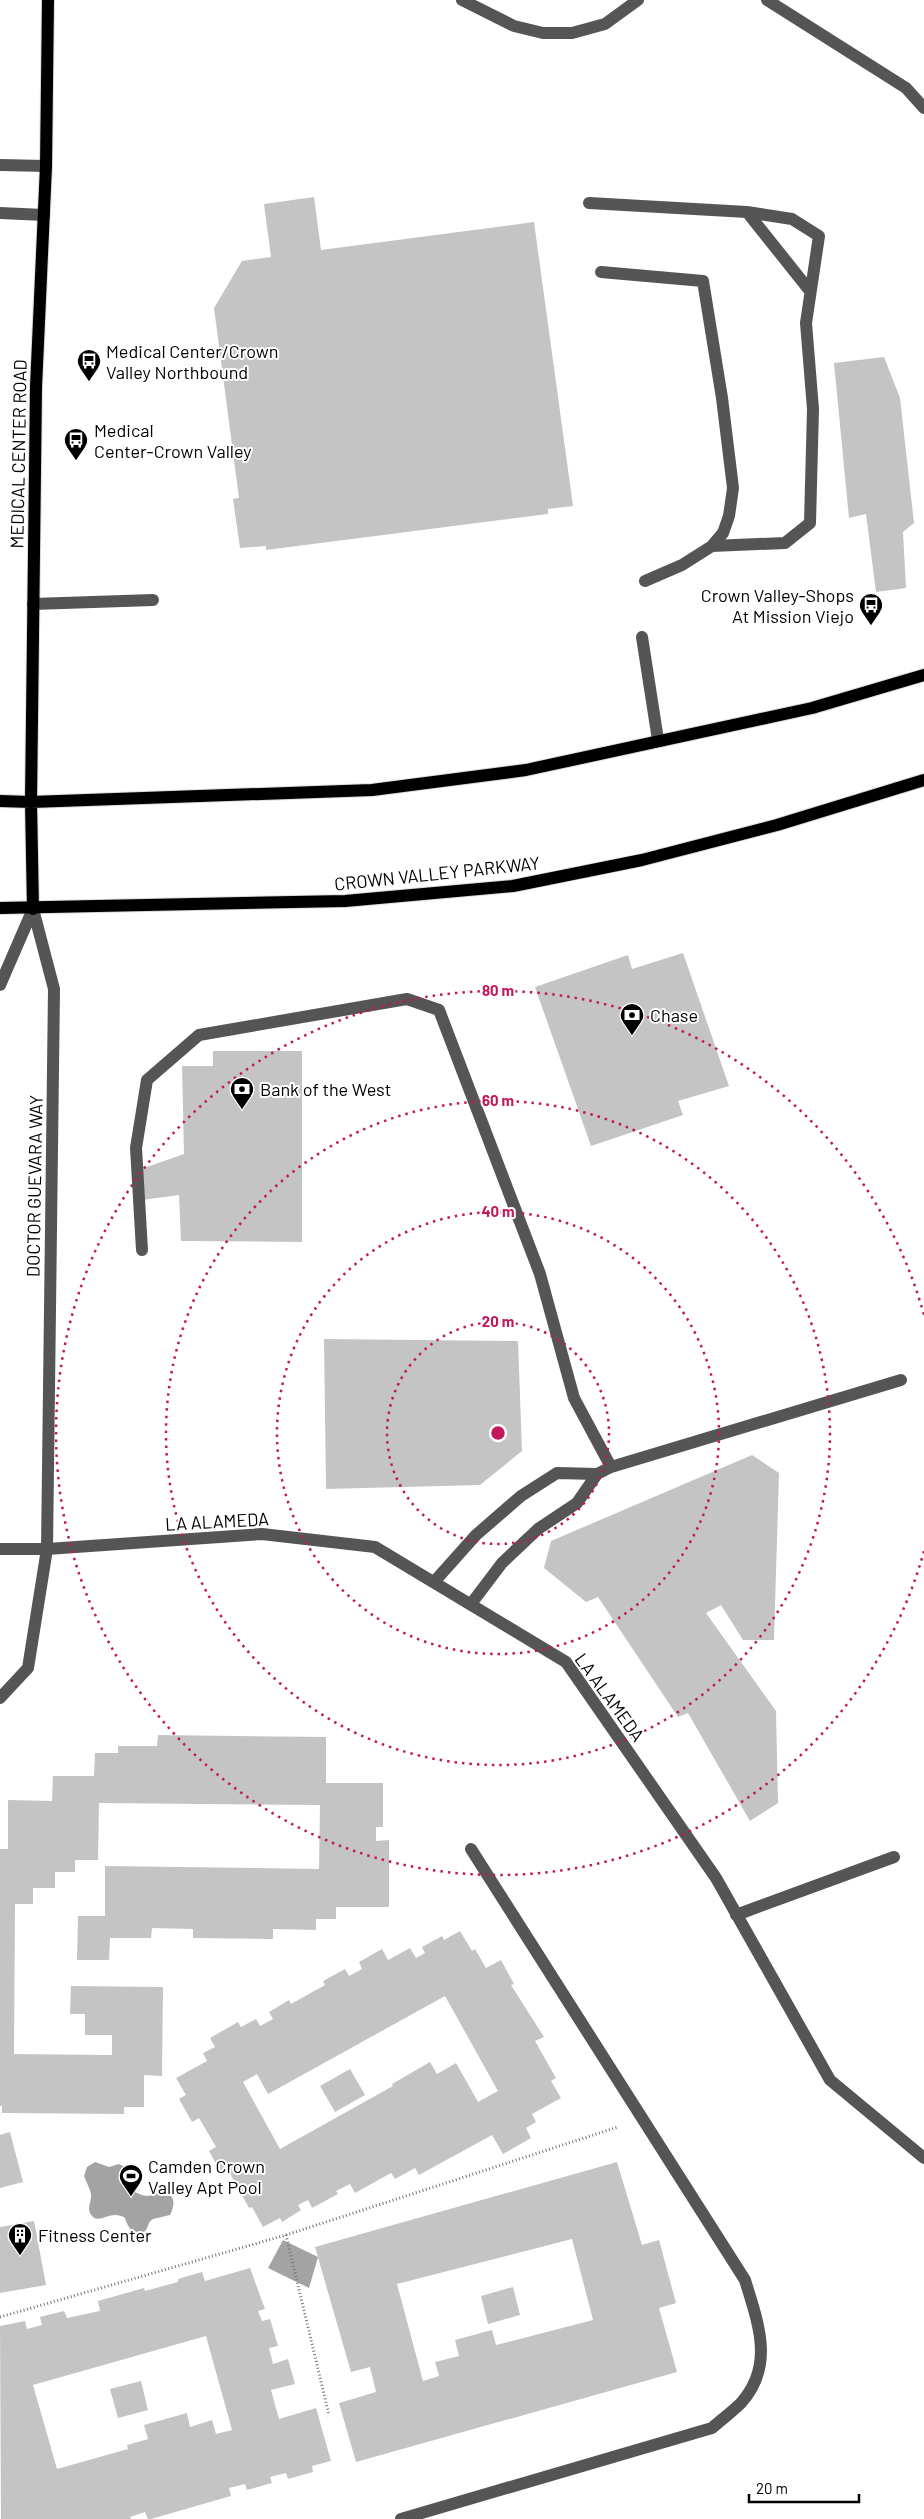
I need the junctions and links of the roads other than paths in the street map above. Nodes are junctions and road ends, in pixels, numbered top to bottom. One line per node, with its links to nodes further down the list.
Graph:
1 (48, 0): 7 (main road, MEDICAL CENTER ROAD)
2 (462, 0): 3 (street)
3 (638, 0)
4 (767, 0): 5 (street)
5 (924, 108)
6 (0, 165): 7 (street)
7 (46, 166): 11 (main road, MEDICAL CENTER ROAD)
8 (589, 203): 9 (street)
9 (747, 212): 13 (street); 13 (street)
10 (0, 213): 11 (street)
11 (44, 214): 17 (main road, MEDICAL CENTER ROAD)
12 (601, 272): 14 (street)
13 (810, 291): 14 (street)
14 (712, 546): 15 (street)
15 (646, 581)
16 (152, 600): 17 (street)
17 (33, 604): 23 (main road, MEDICAL CENTER ROAD)
18 (642, 637): 20 (street)
19 (924, 675): 20 (main road)
20 (658, 740): 23 (main road)
21 (924, 780): 25 (main road, CROWN VALLEY PARKWAY)
22 (0, 801): 23 (main road)
23 (30, 802): 25 (main road, MEDICAL CENTER ROAD)
24 (0, 908): 25 (main road, CROWN VALLEY PARKWAY)
25 (33, 909): 26 (street); 32 (street, DOCTOR GUEVARA WAY)
26 (0, 985)
27 (142, 1250): 29 (street)
28 (901, 1380): 29 (street)
29 (611, 1467): 30 (street)
30 (597, 1474): 33 (street); 34 (street)
31 (0, 1549): 32 (street, LA ALAMEDA)
32 (47, 1549): 33 (street, LA ALAMEDA); 35 (street, DOCTOR GUEVARA WAY)
33 (434, 1582): 34 (street, LA ALAMEDA)
34 (471, 1604): 38 (street, LA ALAMEDA)
35 (0, 1698)
36 (471, 1849): 40 (street)
37 (894, 1857): 38 (street)
38 (736, 1915): 39 (street, LA ALAMEDA)
39 (924, 2158)
40 (401, 2519)

